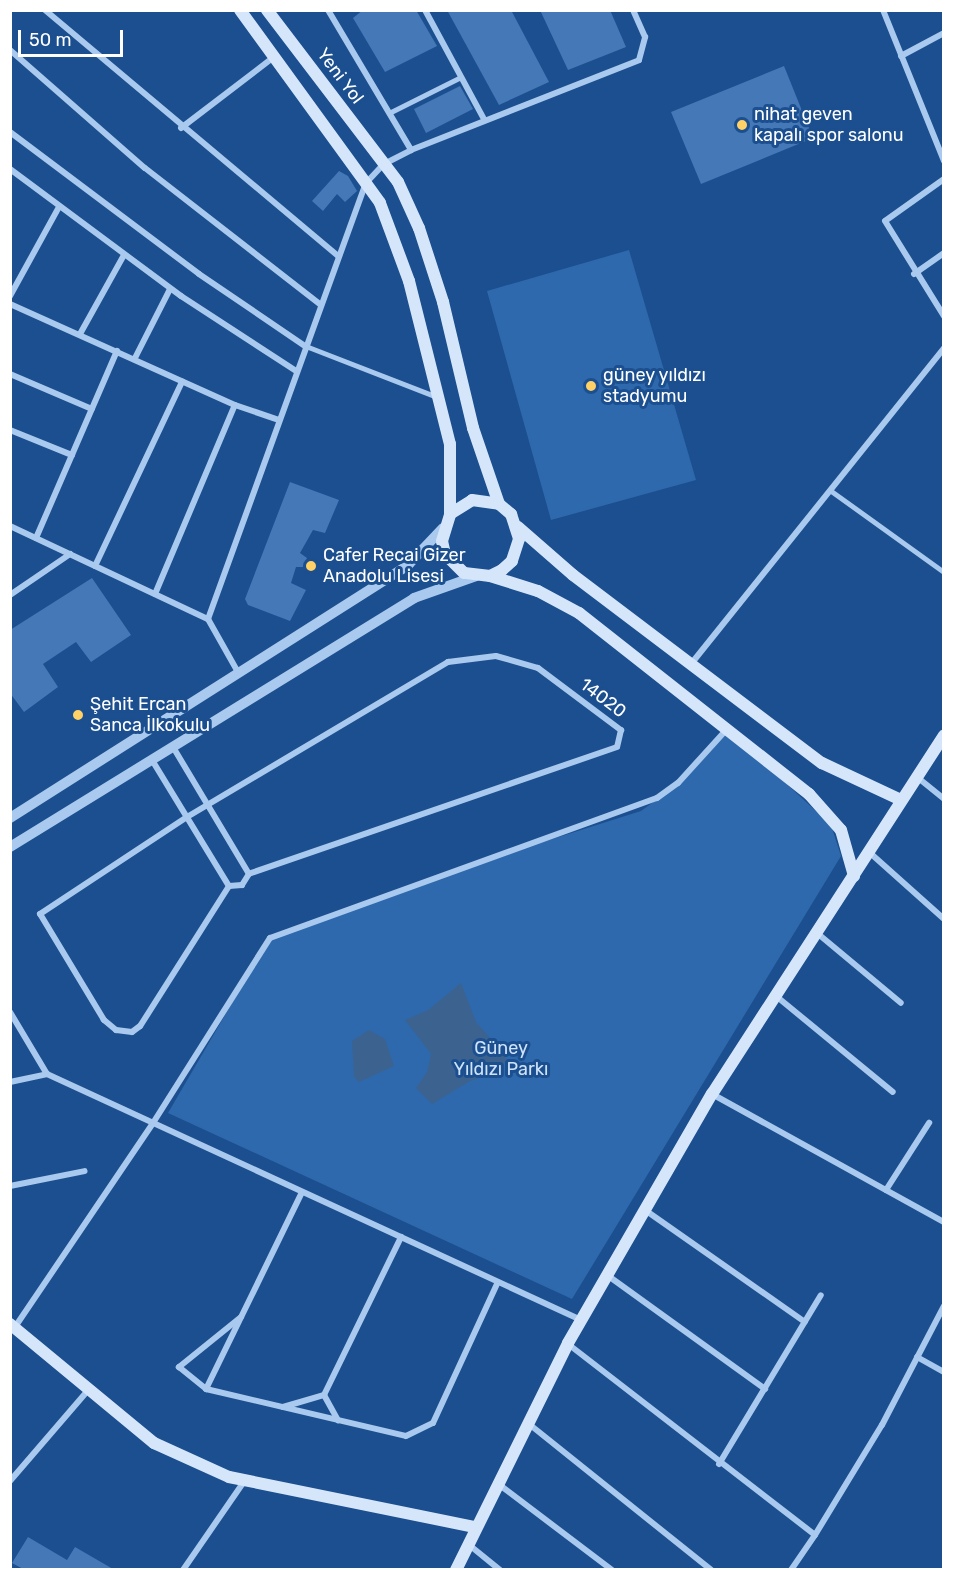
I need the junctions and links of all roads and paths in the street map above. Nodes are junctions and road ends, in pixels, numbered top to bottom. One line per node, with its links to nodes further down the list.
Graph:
1 (45, 10): 15 (street)
2 (240, 10): 11 (main road)
3 (267, 10): 19 (main road, Yeni Yol)
4 (328, 10): 13 (street)
5 (425, 10): 12 (street)
6 (633, 10): 14 (street)
7 (883, 10): 10 (street)
8 (944, 33): 10 (street)
9 (10, 50): 31 (street)
10 (901, 56): 18 (street)
11 (274, 57): 15 (street); 22 (main road)
12 (461, 77): 13 (lane); 14 (street)
13 (389, 113): 17 (street)
14 (484, 119): 17 (street)
15 (181, 128): 26 (street)
16 (10, 132): 34 (street)
17 (411, 150): 19 (street)
18 (944, 161)
19 (384, 164): 22 (street); 48 (main road, Yeni Yol)
20 (10, 169): 23 (street)
21 (944, 179): 27 (street)
22 (366, 183): 26 (street); 41 (main road)
23 (59, 207): 25 (street); 29 (street)
24 (944, 253): 27 (street)
25 (124, 255): 28 (street); 33 (street)
26 (338, 256): 31 (street)
27 (914, 274): 32 (street)
28 (170, 289): 37 (street); 38 (street)
29 (10, 296)
30 (10, 304): 33 (street)
31 (320, 304): 34 (street)
32 (944, 316)
33 (80, 334): 36 (street)
34 (305, 346): 38 (street); 41 (lane)
35 (944, 348): 47 (street)
36 (117, 351): 37 (street); 43 (street)
37 (135, 358): 40 (street)
38 (296, 370): 44 (street)
39 (10, 374): 43 (street)
40 (182, 382): 42 (street); 55 (street)
41 (438, 396): 49 (main road)
42 (235, 405): 44 (street); 59 (street)
43 (92, 410): 46 (street)
44 (279, 420): 61 (street)
45 (10, 430): 46 (street)
46 (72, 455): 53 (street)
47 (830, 490): 56 (lane); 62 (street)
48 (499, 504): 49 (main road); 51 (main road)
49 (450, 514): 52 (main road)
50 (10, 526): 53 (street)
51 (518, 526): 58 (main road); 62 (main road)
52 (443, 528): 57 (main road); 63 (street)
53 (36, 538): 54 (street)
54 (70, 554): 55 (street); 60 (street)
55 (95, 566): 59 (street)
56 (944, 572)
57 (476, 576): 58 (main road); 66 (street)
58 (490, 576): 64 (main road)
59 (155, 594): 61 (street)
60 (10, 595)
61 (208, 619): 63 (street)
62 (691, 664): 70 (main road)
63 (240, 674): 73 (street)
64 (727, 729): 77 (main road); 88 (street)
65 (944, 736): 68 (main road)
66 (173, 747): 67 (street); 71 (street)
67 (152, 760): 72 (street); 74 (street)
68 (916, 776): 69 (street); 70 (main road)
69 (944, 799)
70 (901, 800): 75 (main road)
71 (208, 806): 72 (street); 76 (street); 76 (street, 14020)
72 (187, 817): 78 (street); 78 (street)
73 (10, 818)
74 (10, 847)
75 (869, 852): 77 (main road); 79 (street)
76 (249, 874): 78 (street)
77 (854, 876): 80 (main road)
78 (229, 886)
79 (944, 919)
80 (817, 933): 81 (main road); 82 (street)
81 (776, 996): 86 (street); 87 (main road)
82 (901, 1003)
83 (10, 1012): 84 (street)
84 (47, 1074): 85 (street); 88 (street)
85 (10, 1082)
86 (893, 1092)
87 (712, 1094): 92 (street); 94 (main road)
88 (153, 1123): 93 (street); 104 (street)
89 (929, 1123): 92 (street)
90 (85, 1171): 91 (street)
91 (10, 1186)
92 (886, 1190): 95 (street)
93 (303, 1192): 96 (street); 101 (street)
94 (645, 1210): 97 (main road); 103 (street)
95 (944, 1222)
96 (402, 1237): 98 (street); 111 (street)
97 (607, 1275): 102 (main road); 110 (street)
98 (498, 1282): 102 (street); 113 (street)
99 (821, 1295): 103 (street)
100 (944, 1306): 106 (street)
101 (241, 1317): 109 (street); 109 (street)
102 (581, 1320): 105 (main road)
103 (805, 1322): 110 (street)
104 (13, 1326): 108 (main road)
105 (568, 1343): 114 (main road); 115 (street)
106 (917, 1358): 107 (street); 120 (street)
107 (944, 1371)
108 (90, 1388): 116 (main road); 117 (street)
109 (206, 1389): 112 (street)
110 (765, 1389): 115 (street)
111 (324, 1395): 112 (street); 113 (street)
112 (282, 1407): 113 (street)
113 (338, 1420)
114 (526, 1422): 118 (main road); 126 (street)
115 (719, 1464): 120 (street)
116 (245, 1480): 119 (main road); 122 (street)
117 (10, 1481)
118 (497, 1482): 119 (main road); 125 (street)
119 (475, 1527): 121 (main road)
120 (815, 1535): 127 (street)
121 (468, 1544): 123 (main road); 124 (street)
122 (183, 1569)
123 (456, 1569)
124 (500, 1569)
125 (612, 1569)
126 (711, 1569)
127 (791, 1569)

